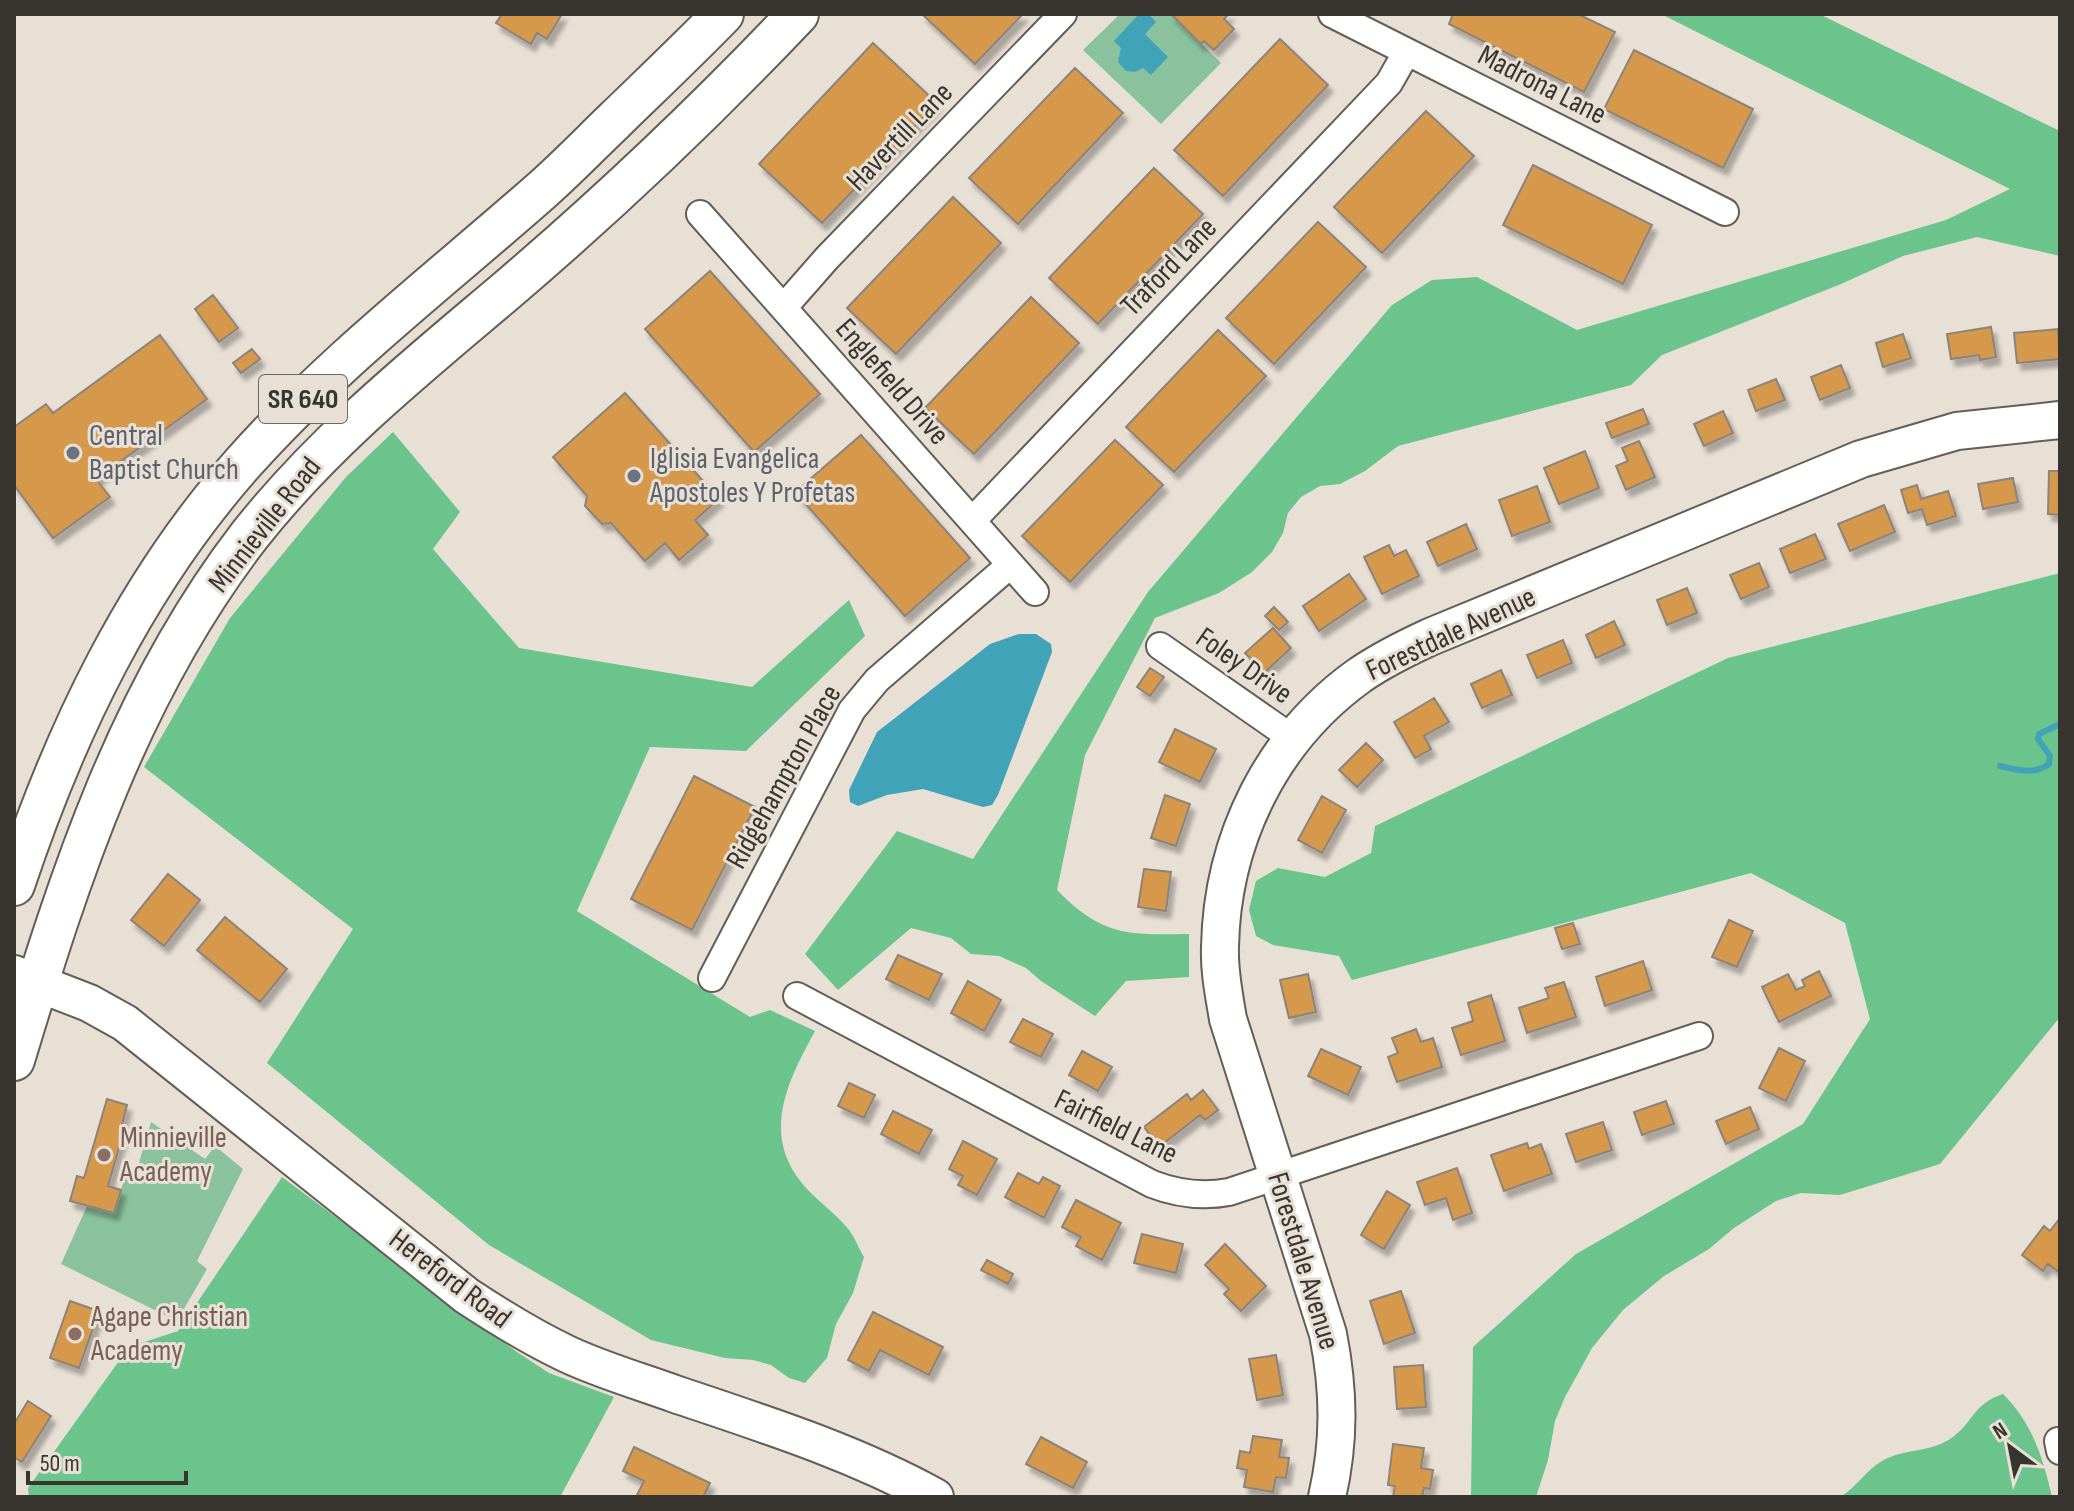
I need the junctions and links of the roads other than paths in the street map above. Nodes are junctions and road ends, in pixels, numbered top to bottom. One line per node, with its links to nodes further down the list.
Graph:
1 (723, 14): 15 (main road, Minnieville Road / SR 640)
2 (798, 14): 16 (main road, Minnieville Road / SR 640)
3 (1063, 14): 8 (street, Havertill Lane)
4 (1332, 14): 5 (street, Madrona Lane)
5 (1406, 53): 6 (street, Madrona Lane); 10 (street, Traford Lane)
6 (1725, 212)
7 (700, 214): 8 (street, Englefield Drive)
8 (784, 307): 10 (street, Englefield Drive)
9 (2060, 420): 14 (street, Forestdale Avenue)
10 (972, 521): 11 (street, Englefield Drive)
11 (1010, 565): 12 (street, Englefield Drive); 17 (street, Ridgehampton Place)
12 (1035, 592)
13 (1160, 646): 14 (street, Foley Drive)
14 (1292, 738): 21 (street, Forestdale Avenue)
15 (14, 885)
16 (26, 978): 20 (main road, Minnieville Road / SR 640); 22 (street, Hereford Road)
17 (712, 978)
18 (797, 996): 21 (street, Fairfield Lane)
19 (1699, 1036): 21 (street, Fairfield Lane)
20 (14, 1060)
21 (1278, 1176): 23 (street, Forestdale Avenue)
22 (935, 1497)
23 (1327, 1497)

